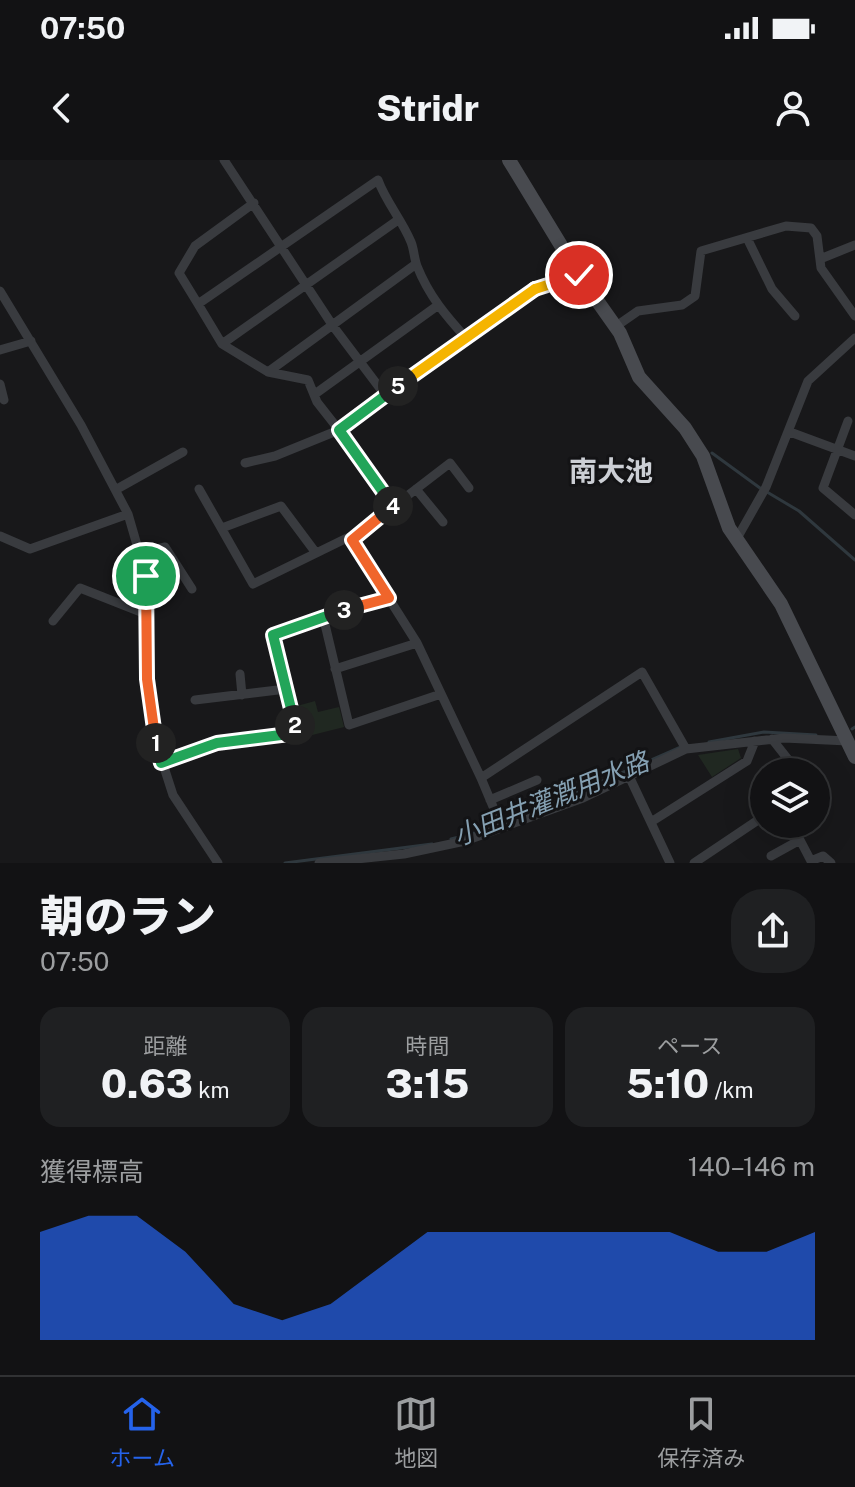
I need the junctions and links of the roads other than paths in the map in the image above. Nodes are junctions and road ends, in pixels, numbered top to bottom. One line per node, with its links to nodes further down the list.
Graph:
1 (224, 160): 3 (street)
2 (509, 160): 10 (main road)
3 (254, 203): 7 (street); 13 (street)
4 (398, 220): 7 (street); 9 (street); 11 (street)
5 (747, 238): 8 (street); 15 (street); 18 (street)
6 (855, 245): 8 (street)
7 (282, 246): 11 (street); 13 (street)
8 (820, 259): 16 (street)
9 (416, 264): 14 (street); 17 (street)
10 (579, 275): 18 (main road); 20 (street)
11 (307, 284): 17 (street); 22 (street)
12 (0, 291): 21 (street)
13 (198, 304): 22 (street)
14 (437, 306): 20 (street); 24 (street)
15 (795, 316)
16 (855, 316)
17 (333, 326): 24 (street); 25 (street)
18 (615, 327): 48 (main road)
19 (855, 338): 32 (street)
20 (467, 339): 28 (street)
21 (31, 341): 23 (street); 38 (street)
22 (222, 344): 25 (street)
23 (0, 350)
24 (359, 361): 27 (street); 28 (street)
25 (268, 372): 27 (street)
26 (0, 384): 29 (street)
27 (315, 394): 31 (street)
28 (385, 395): 31 (street)
29 (4, 400)
30 (848, 421): 33 (street)
31 (339, 430): 36 (street); 41 (street)
32 (790, 432): 33 (street); 48 (street)
33 (837, 449): 35 (street); 43 (street)
34 (183, 452): 38 (street)
35 (855, 456)
36 (245, 463)
37 (469, 488): 40 (street)
38 (117, 489): 42 (street)
39 (199, 489): 45 (street)
40 (416, 489): 41 (street); 44 (street)
41 (394, 506): 47 (street)
42 (128, 514): 46 (street); 49 (street)
43 (855, 515)
44 (443, 522)
45 (222, 528): 50 (street); 50 (street)
46 (0, 536)
47 (352, 540): 50 (street); 52 (street)
48 (736, 540): 65 (main road)
49 (140, 553): 51 (street); 53 (street)
50 (316, 553)
51 (192, 589)
52 (389, 598): 54 (street); 56 (street)
53 (146, 614): 55 (street); 69 (street)
54 (323, 616): 57 (street); 59 (street)
55 (53, 621)
56 (417, 643): 57 (street); 60 (street)
57 (335, 669): 60 (street)
58 (240, 674): 61 (street)
59 (286, 689): 61 (street); 69 (street)
60 (441, 694): 71 (street)
61 (242, 695): 62 (street)
62 (195, 700)
63 (772, 739): 64 (street); 65 (street); 68 (street)
64 (755, 741): 66 (street); 74 (street)
65 (848, 741): 67 (main road)
66 (684, 745): 70 (street); 71 (street)
67 (855, 757)
68 (787, 758)
69 (161, 763): 78 (street)
70 (629, 776): 74 (street); 75 (street)
71 (481, 778): 73 (street)
72 (537, 780): 73 (street)
73 (490, 800): 75 (street)
74 (651, 822): 80 (street)
75 (500, 825): 79 (street)
76 (750, 825): 81 (street)
77 (771, 856): 82 (street)
78 (218, 863)
79 (319, 863)
80 (670, 863)
81 (694, 863)
82 (831, 863)

